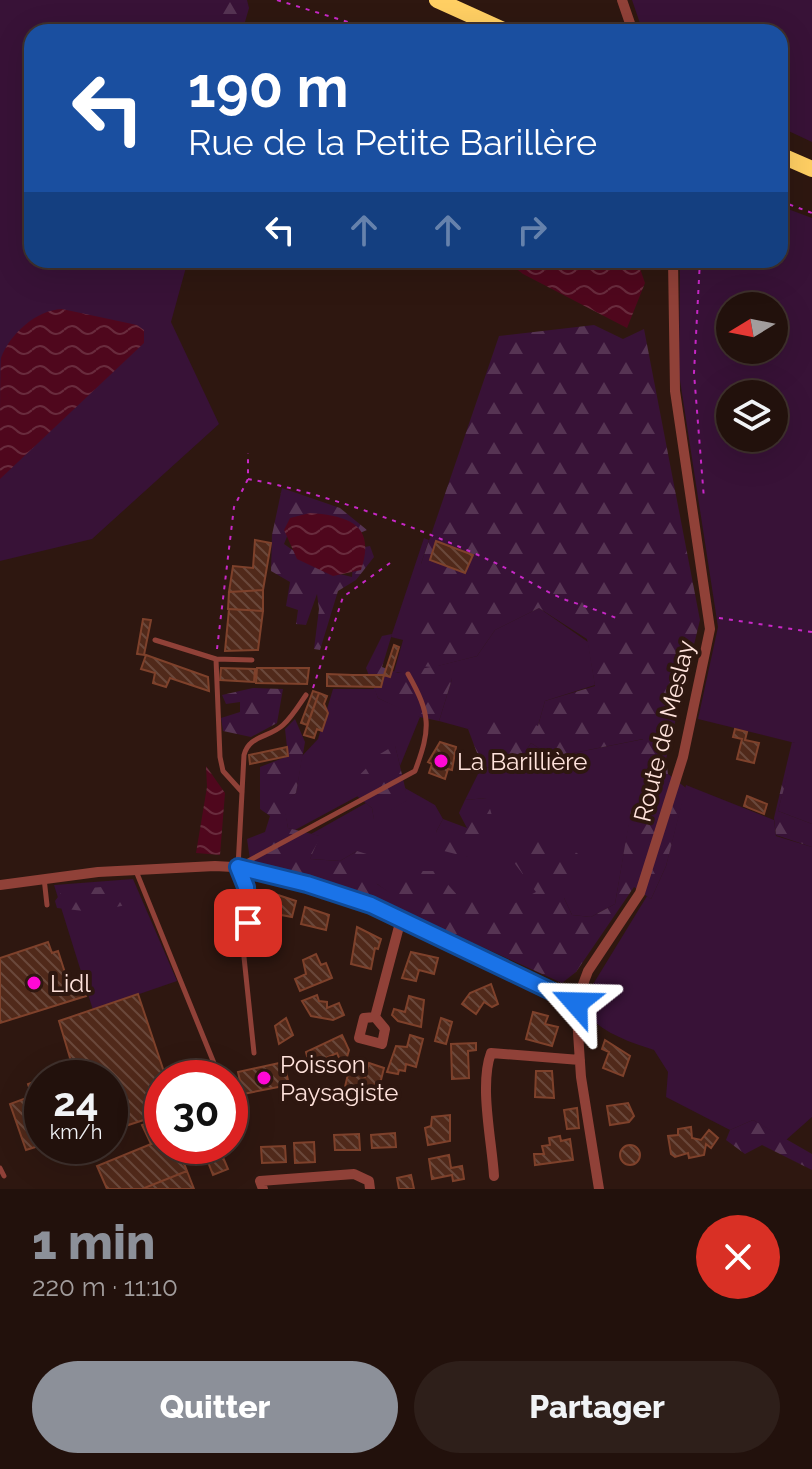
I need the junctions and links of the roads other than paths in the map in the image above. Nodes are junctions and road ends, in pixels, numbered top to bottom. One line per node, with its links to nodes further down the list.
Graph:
1 (437, 0): 3 (main road)
2 (622, 0): 4 (street)
3 (490, 24)
4 (630, 24)
5 (788, 158): 6 (main road)
6 (812, 169)
7 (673, 268): 20 (street, Route de Meslay)
8 (155, 640): 9 (lane)
9 (216, 659): 10 (lane); 13 (lane)
10 (252, 660)
11 (408, 674): 14 (lane)
12 (306, 695): 13 (lane)
13 (243, 792): 14 (lane)
14 (238, 867): 15 (street); 19 (street); 22 (lane)
15 (135, 870): 16 (street); 23 (lane)
16 (44, 878): 17 (street); 18 (lane)
17 (0, 885)
18 (47, 905)
19 (401, 919): 20 (street); 21 (street)
20 (576, 1003): 24 (street)
21 (375, 1017)
22 (254, 1053)
23 (213, 1060)
24 (580, 1060): 27 (street); 30 (street)
25 (0, 1168): 26 (lane)
26 (4, 1176)
27 (494, 1176)
28 (263, 1189): 29 (street)
29 (370, 1189)
30 (599, 1189)

